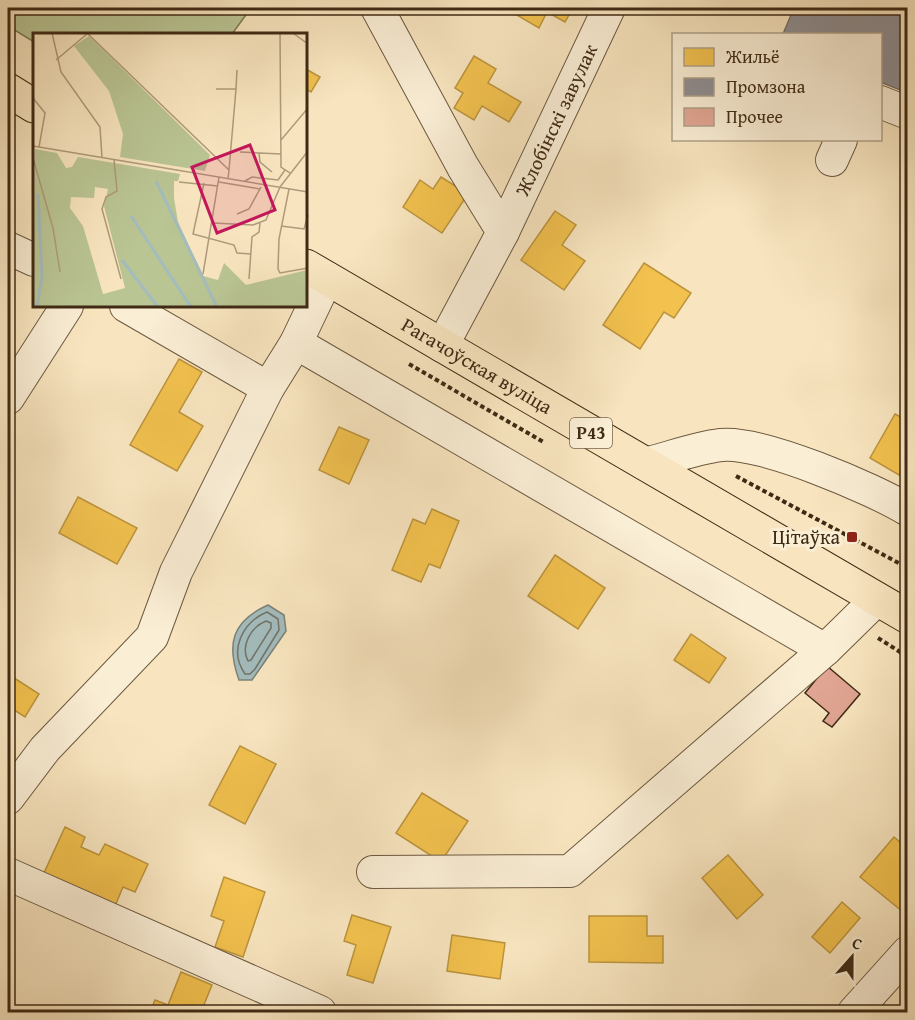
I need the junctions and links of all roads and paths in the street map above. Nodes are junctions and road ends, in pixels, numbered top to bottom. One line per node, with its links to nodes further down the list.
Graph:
1 (377, 8): 7 (street)
2 (609, 8): 7 (street, Жлобінскі завулак)
3 (8, 90): 5 (main road)
4 (882, 103): 6 (street)
5 (33, 105)
6 (908, 113)
7 (503, 232): 16 (street, Жлобінскі завулак)
8 (8, 248): 9 (street)
9 (33, 260)
10 (316, 272): 11 (street, Рагачоўская вуліца); 16 (main road, Рагачоўская вуліца / Р43)
11 (308, 300)
12 (66, 308): 18 (street)
13 (129, 308): 17 (street)
14 (306, 308): 15 (street, Рагачоўская вуліца)
15 (296, 343): 17 (street, Рагачоўская вуліца); 23 (street)
16 (442, 346): 19 (main road, Рагачоўская вуліца / Р43)
17 (268, 388): 24 (street, Рагачоўская вуліца)
18 (8, 398)
19 (645, 464): 20 (street); 21 (main road, Рагачоўская вуліца / Р43)
20 (908, 510)
21 (877, 598): 22 (main road, Рагачоўская вуліца / Р43); 23 (street)
22 (908, 617)
23 (825, 650): 25 (street)
24 (8, 798)
25 (373, 872)
26 (8, 874): 28 (street)
27 (908, 952): 29 (street)
28 (320, 1012)
29 (854, 1012)

